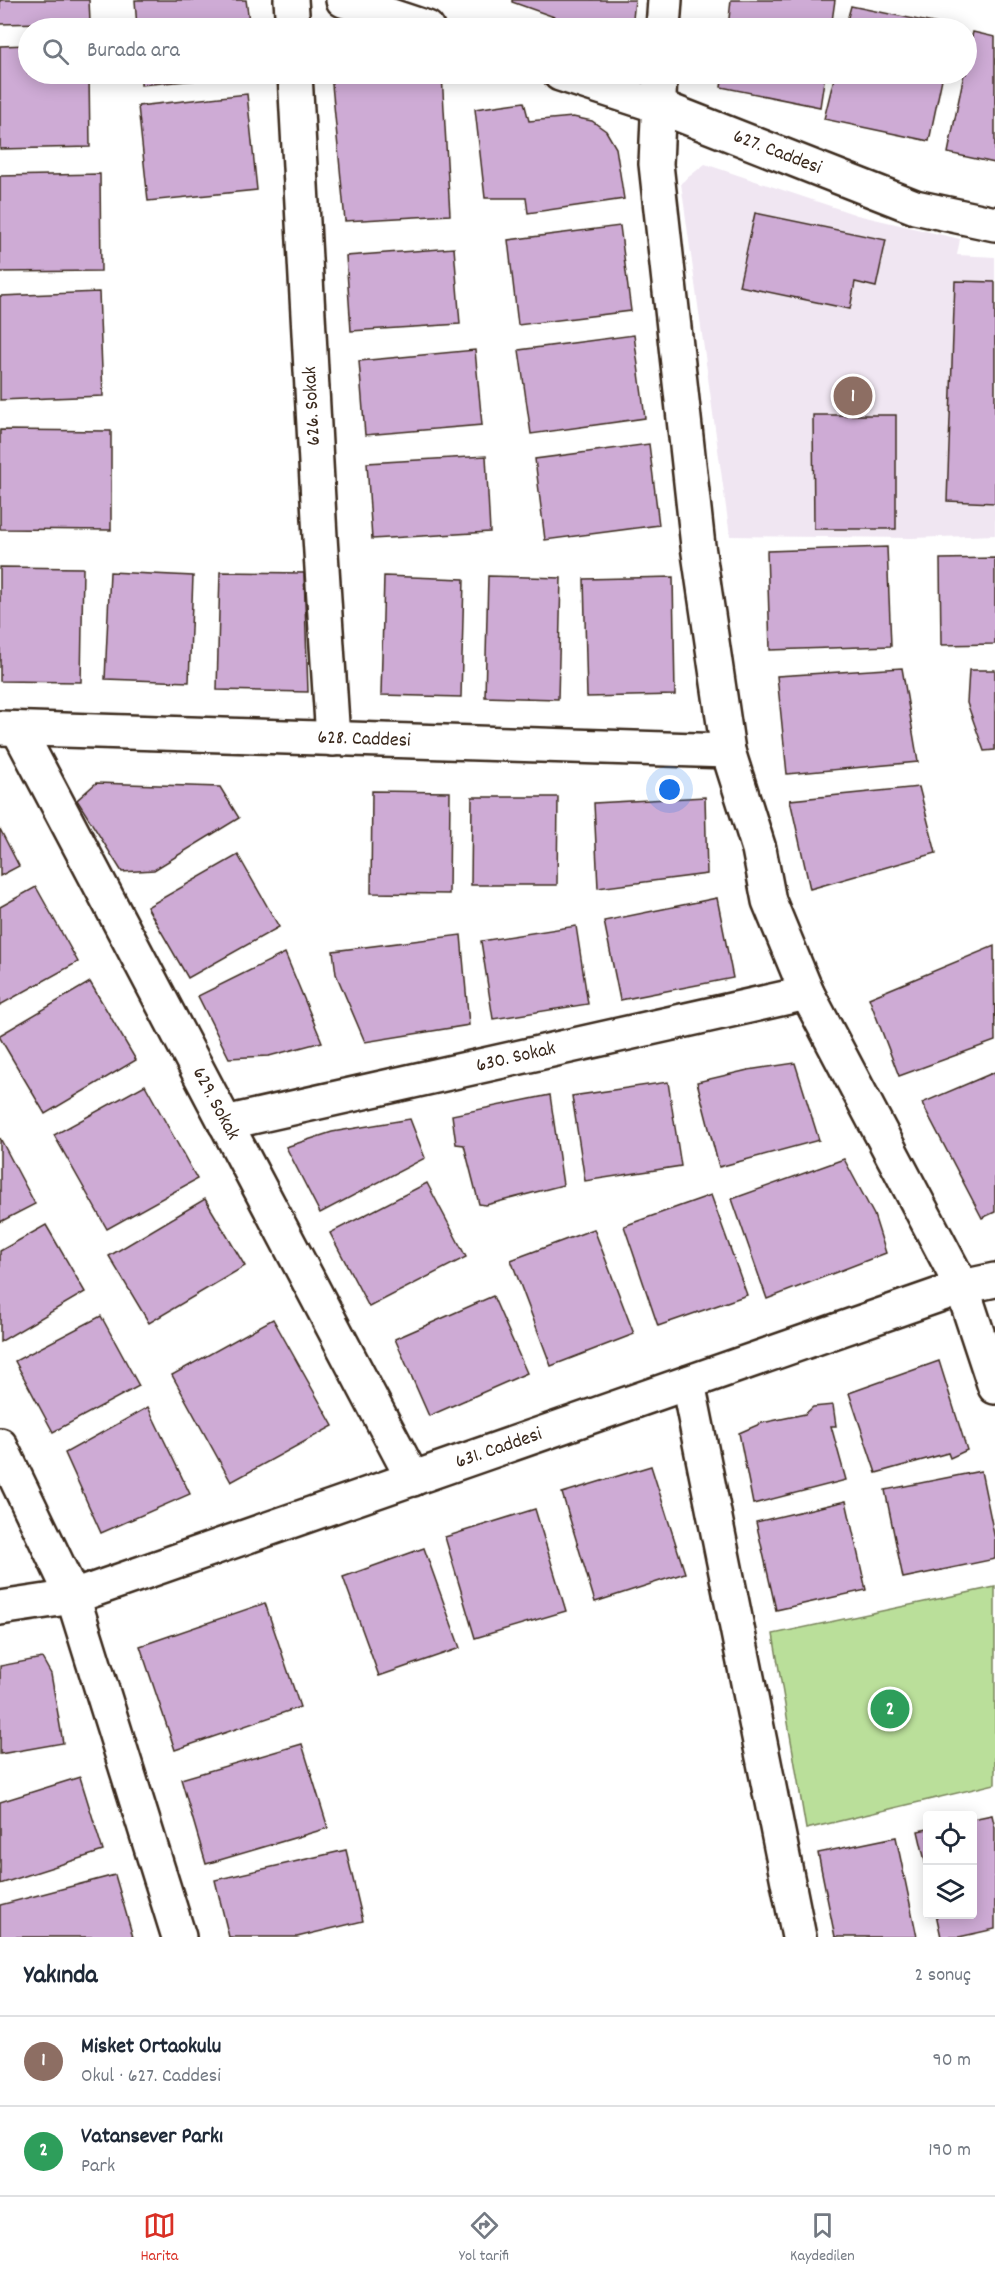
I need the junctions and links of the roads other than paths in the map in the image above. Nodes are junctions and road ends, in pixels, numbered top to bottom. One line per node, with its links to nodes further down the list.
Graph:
1 (291, 0): 4 (street)
2 (343, 0): 5 (street)
3 (665, 0): 6 (street)
4 (292, 18)
5 (397, 18)
6 (664, 18)
7 (296, 84): 13 (street, 626. Sokak)
8 (591, 84): 10 (street, 627. Caddesi)
9 (659, 84): 10 (street)
10 (658, 106): 11 (street, 627. Caddesi); 14 (street)
11 (995, 224)
12 (9, 728): 13 (street, 628. Caddesi); 16 (street, 629. Sokak)
13 (333, 739): 14 (street, 628. Caddesi)
14 (728, 751): 15 (street)
15 (807, 993): 16 (street, 630. Sokak); 18 (street)
16 (225, 1123): 22 (street, 629. Sokak)
17 (995, 1280): 18 (street, 631. Caddesi)
18 (962, 1287): 19 (street, 631. Caddesi); 20 (street)
19 (688, 1383): 22 (street, 631. Caddesi); 26 (street)
20 (995, 1387)
21 (0, 1445): 23 (street)
22 (412, 1479): 23 (street, 631. Caddesi)
23 (73, 1597): 24 (street, 631. Caddesi); 25 (street)
24 (0, 1608)
25 (179, 1937)
26 (799, 1937)

